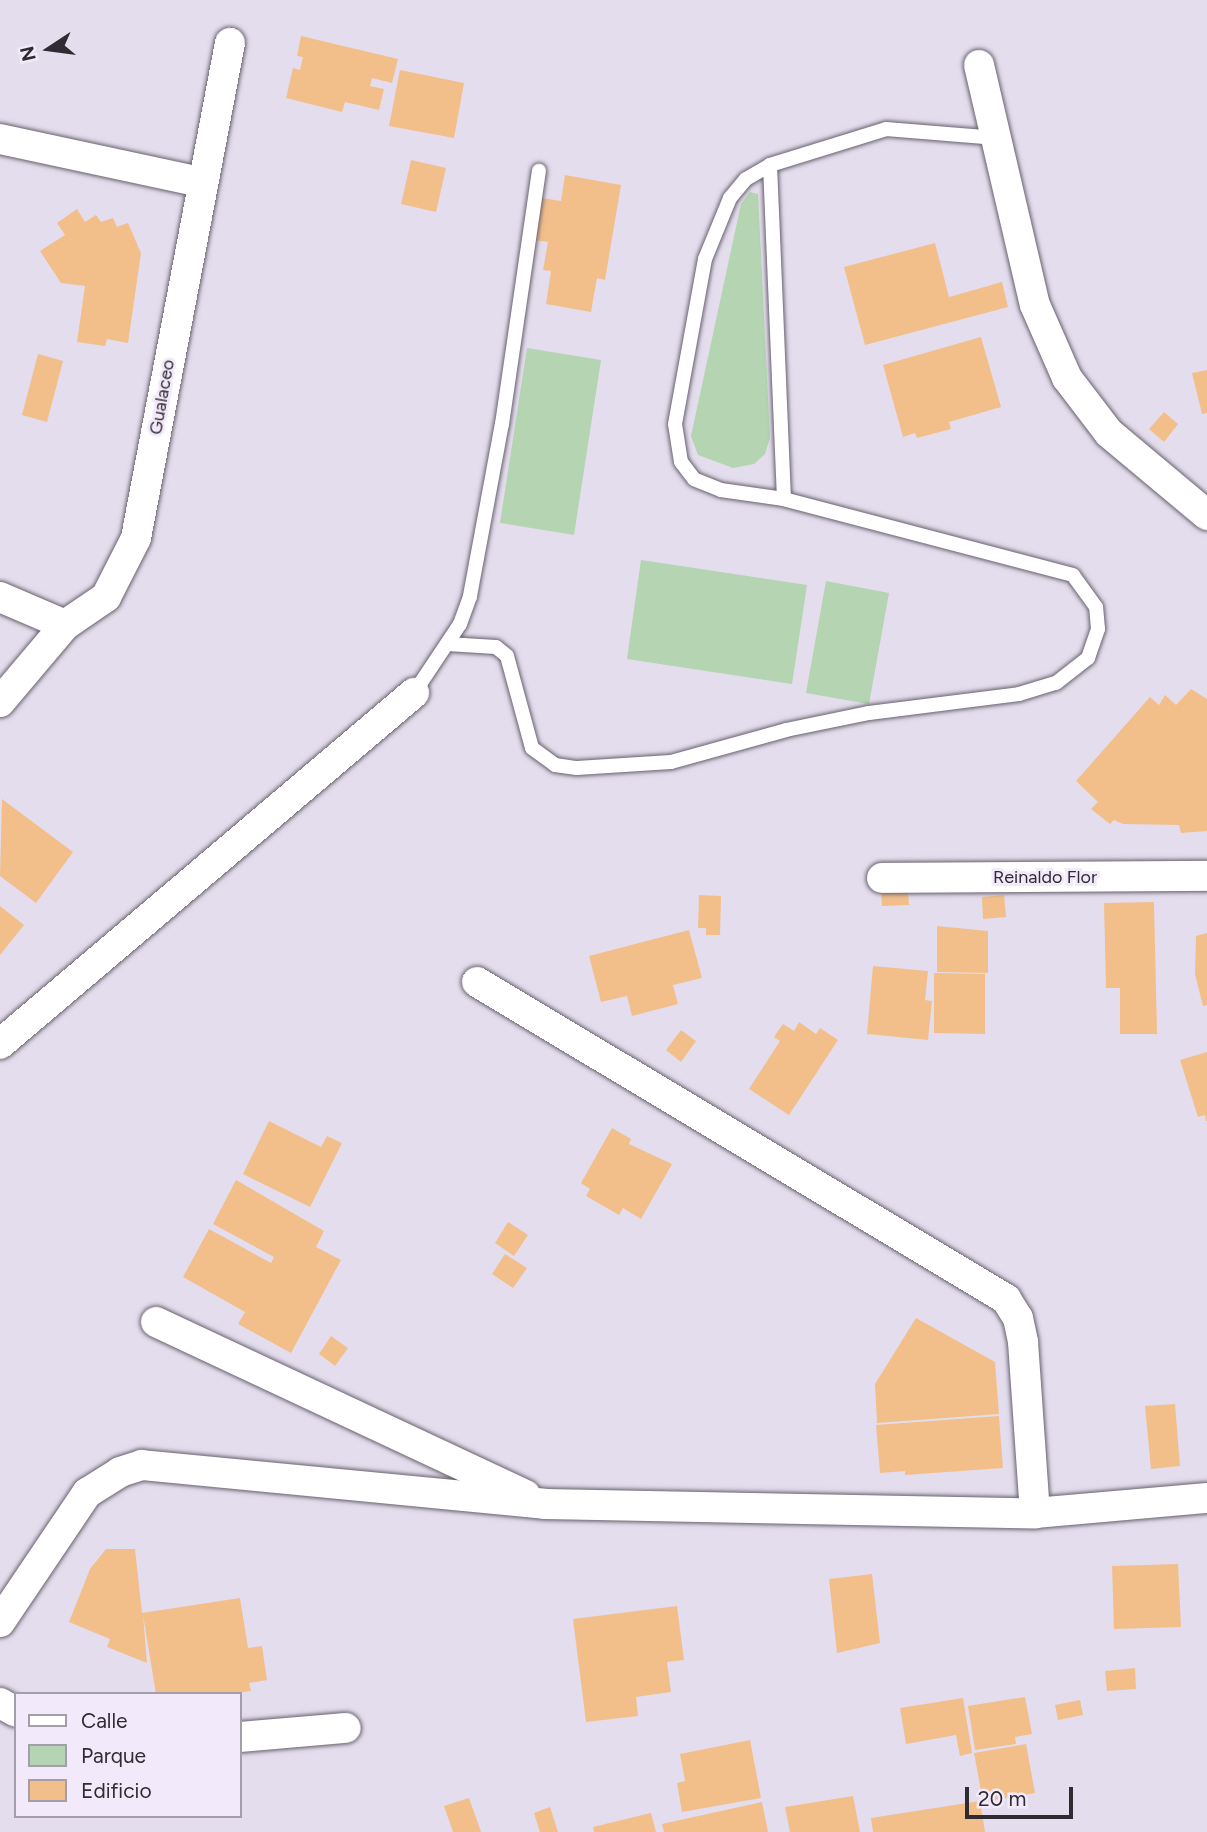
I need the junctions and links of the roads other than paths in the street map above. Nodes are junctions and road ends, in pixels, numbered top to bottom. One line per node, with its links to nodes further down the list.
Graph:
1 (230, 44): 7 (street, Gualaceo)
2 (979, 65): 3 (street)
3 (997, 138): 5 (lane); 9 (street)
4 (0, 139): 7 (street)
5 (770, 165): 8 (lane); 8 (lane)
6 (539, 171): 12 (lane)
7 (201, 182): 11 (street, Gualaceo)
8 (784, 499): 12 (lane)
9 (1207, 515)
10 (0, 597): 11 (street)
11 (65, 625): 14 (street, Gualaceo)
12 (446, 644): 13 (lane)
13 (414, 694): 18 (street)
14 (0, 702)
15 (1207, 876): 16 (street, Reinaldo Flor)
16 (882, 878)
17 (477, 982): 22 (street)
18 (0, 1044)
19 (156, 1322): 21 (street)
20 (1207, 1499): 22 (street)
21 (545, 1504): 22 (street); 23 (street)
22 (1035, 1513)
23 (0, 1622)
24 (346, 1728): 25 (street)
25 (242, 1737)

